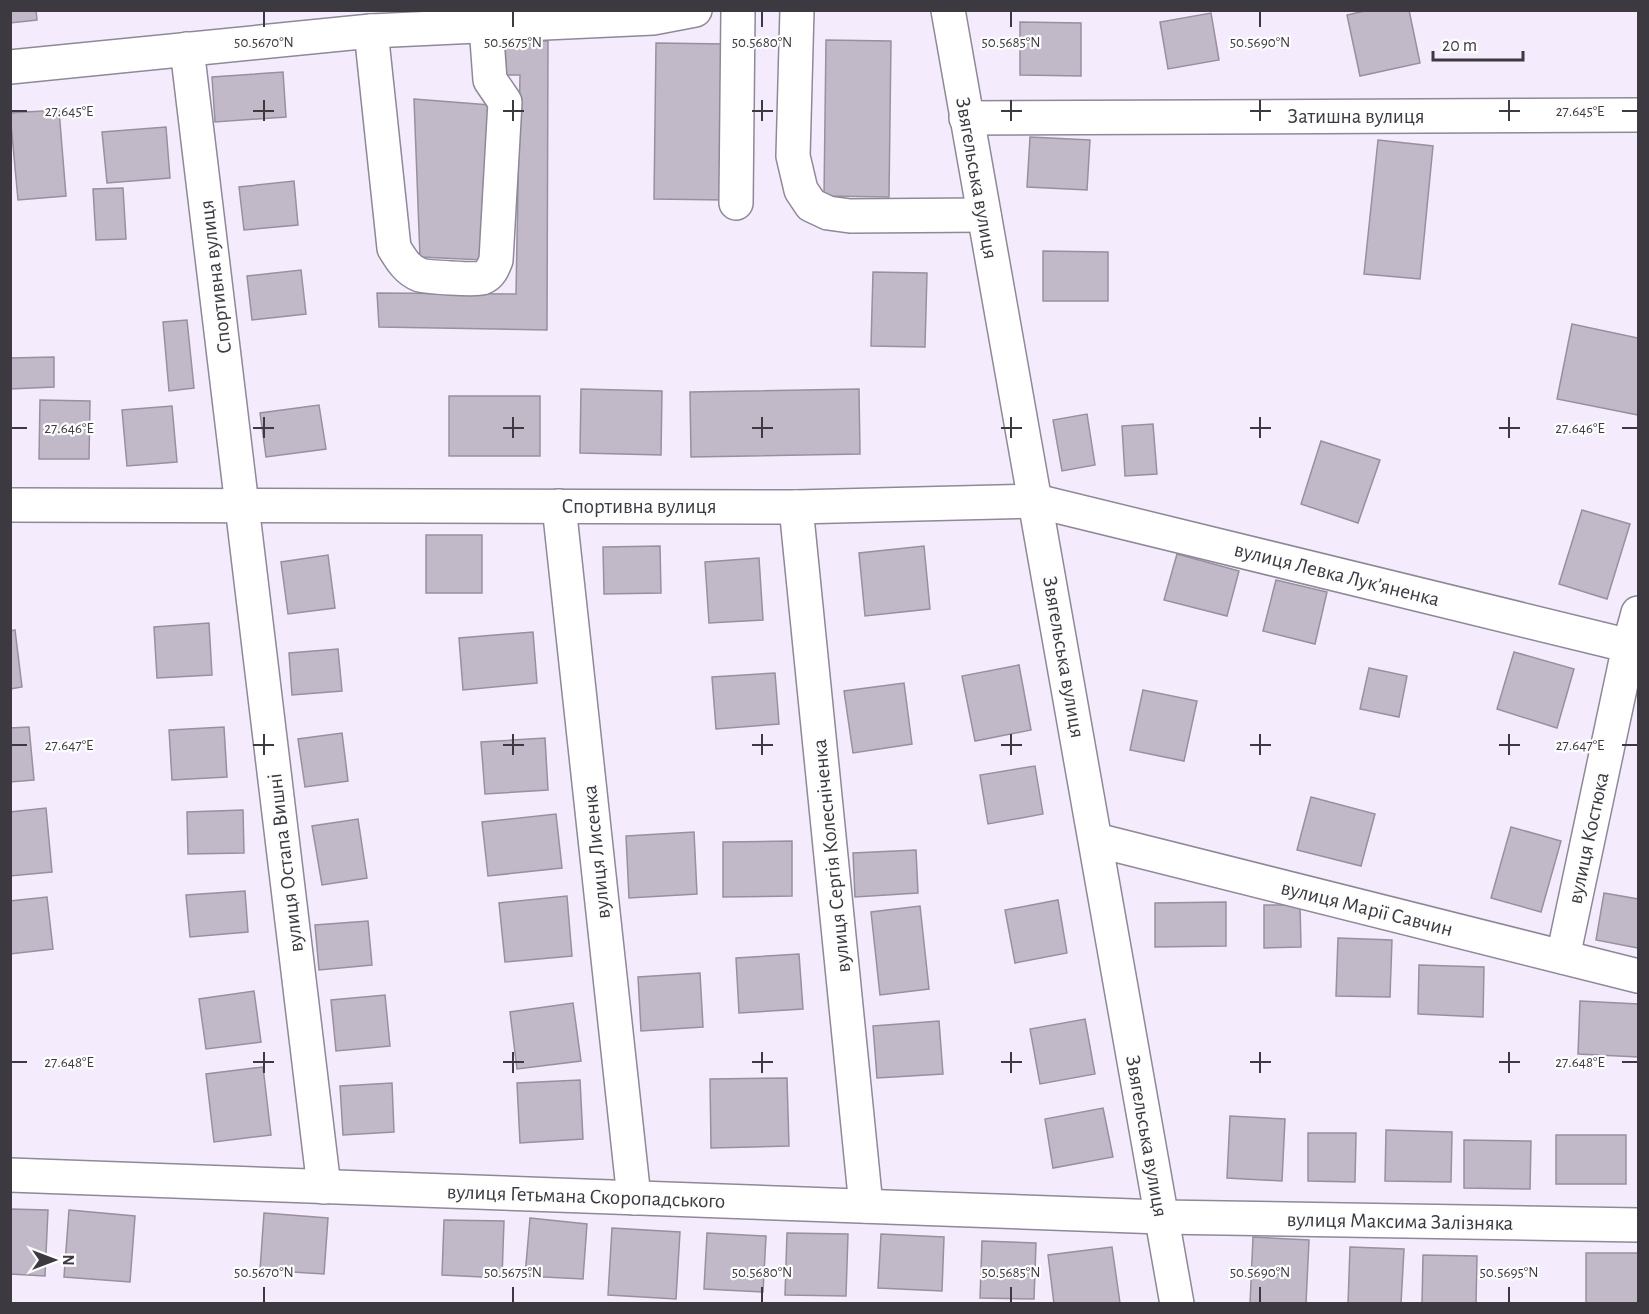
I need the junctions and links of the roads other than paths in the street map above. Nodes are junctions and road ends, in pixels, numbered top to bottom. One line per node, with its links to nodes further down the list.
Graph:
1 (695, 10): 5 (street)
2 (738, 10): 11 (street)
3 (797, 10): 12 (street)
4 (948, 10): 10 (street, Звягельська вулиця)
5 (486, 26): 6 (street); 6 (street)
6 (371, 31): 7 (street)
7 (187, 49): 8 (street); 15 (street, Спортивна вулиця)
8 (10, 67)
9 (1638, 115): 10 (street, Затишна вулиця)
10 (966, 118): 12 (street, Звягельська вулиця)
11 (736, 203)
12 (984, 214): 13 (street, Звягельська вулиця)
13 (1036, 501): 17 (street, Спортивна вулиця); 19 (street, вулиця Левка Лукʼяненка); 20 (street, Звягельська вулиця)
14 (10, 504): 15 (street, Спортивна вулиця)
15 (242, 504): 16 (street, Спортивна вулиця); 24 (street, вулиця Остапа Вишні)
16 (559, 506): 17 (street, Спортивна вулиця); 25 (street, вулиця Лисенка)
17 (796, 507): 26 (street, вулиця Сергія Колесніченка)
18 (1638, 614): 19 (street, вулиця Костюка)
19 (1634, 647): 21 (street, вулиця Костюка)
20 (1096, 840): 21 (street, вулиця Марії Савчин); 27 (street, Звягельська вулиця)
21 (1563, 957): 22 (street, вулиця Марії Савчин)
22 (1638, 976)
23 (10, 1175): 24 (street, вулиця Гетьмана Скоропадського)
24 (324, 1186): 25 (street, вулиця Гетьмана Скоропадського)
25 (634, 1198): 26 (street, вулиця Гетьмана Скоропадського)
26 (866, 1206): 27 (street, вулиця Гетьмана Скоропадського)
27 (1161, 1217): 28 (street, вулиця Максима Залізняка); 29 (street, Звягельська вулиця)
28 (1638, 1225)
29 (1177, 1304)

